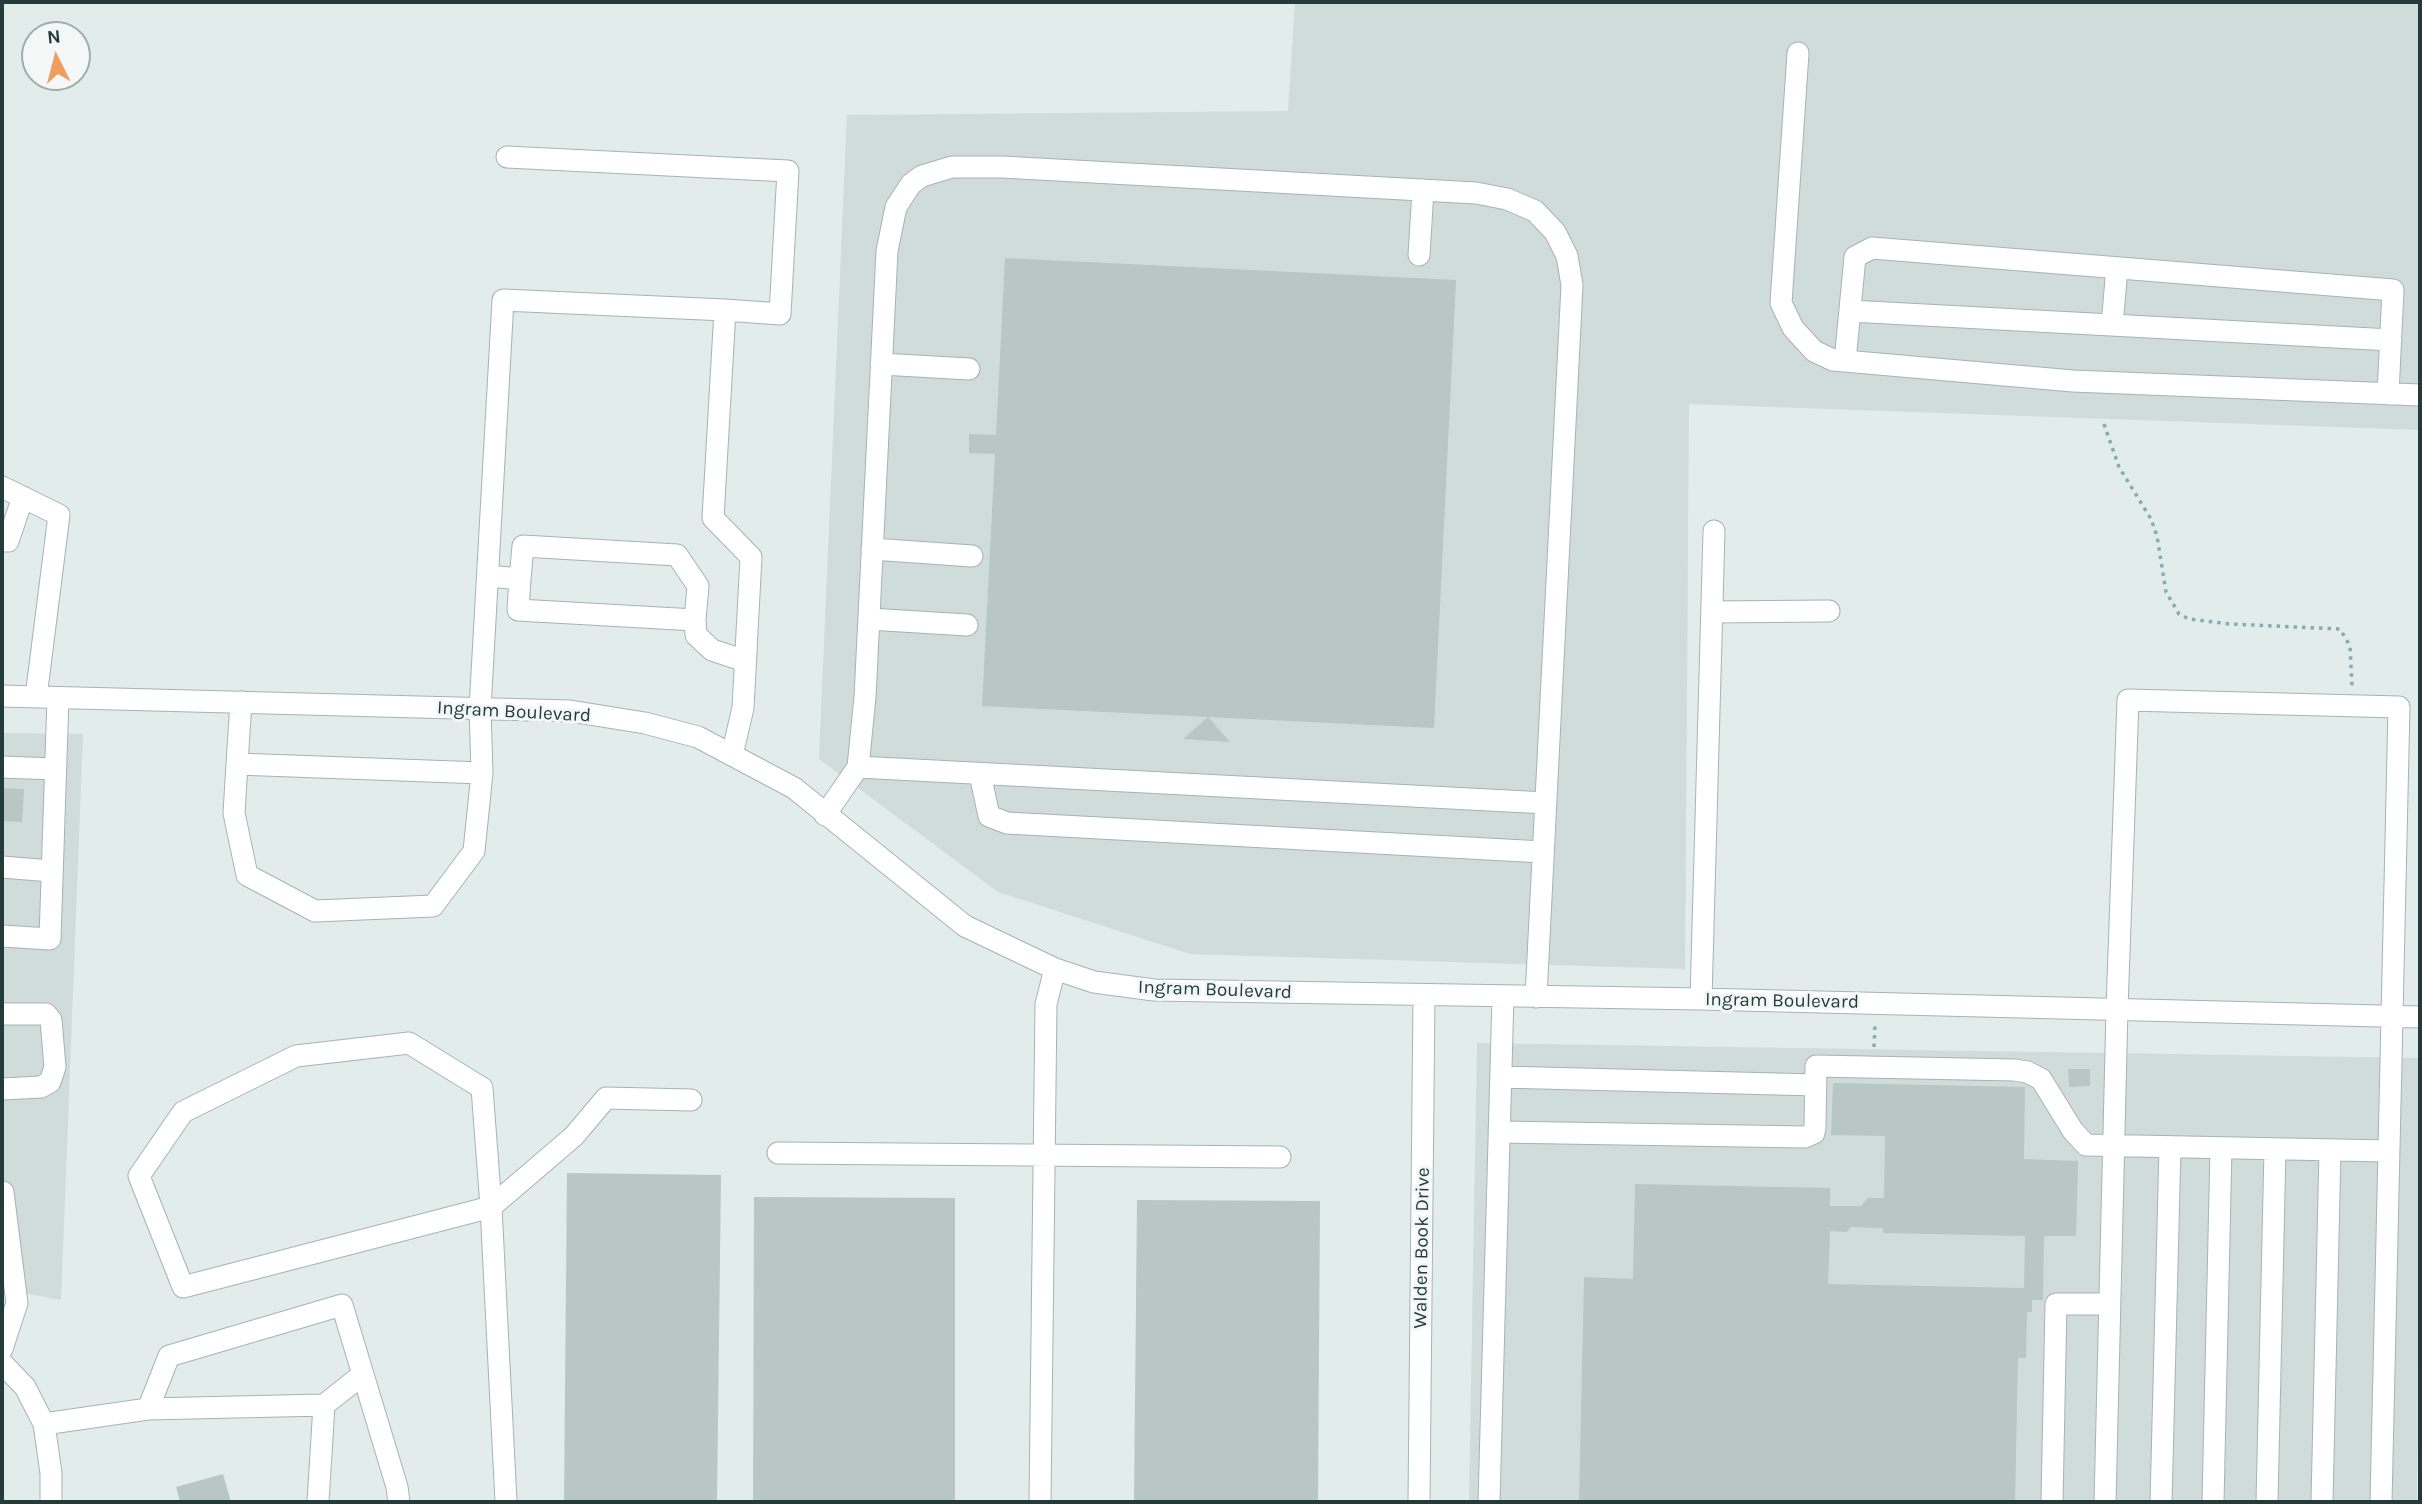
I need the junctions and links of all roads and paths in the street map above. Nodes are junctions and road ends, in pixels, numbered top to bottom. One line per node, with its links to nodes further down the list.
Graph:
1 (1798, 52): 10 (street)
2 (507, 158): 6 (street)
3 (1423, 190): 4 (street); 11 (street); 43 (street)
4 (1419, 255)
5 (2118, 268): 7 (street); 8 (street); 9 (street)
6 (725, 310): 22 (street); 29 (street)
7 (1850, 311): 8 (street); 10 (street)
8 (2112, 325): 9 (street)
9 (2391, 340): 13 (street)
10 (1845, 361): 13 (street)
11 (881, 364): 12 (street); 20 (street)
12 (969, 369)
13 (2388, 394): 14 (street)
14 (2420, 395)
15 (2104, 424): 34 (path)
16 (2, 487): 17 (street)
17 (23, 497): 19 (street); 31 (street)
18 (1714, 531): 25 (street)
19 (2, 541)
20 (872, 549): 21 (street); 26 (street)
21 (972, 556)
22 (488, 576): 23 (street); 35 (street)
23 (520, 579): 27 (street); 27 (street)
24 (1829, 611): 25 (street)
25 (1712, 612): 53 (street)
26 (869, 619): 28 (street); 39 (street)
27 (695, 620): 29 (street)
28 (967, 625)
29 (745, 661): 36 (street)
30 (2, 696): 31 (street, Ingram Boulevard)
31 (36, 697): 32 (street, Ingram Boulevard)
32 (58, 698): 33 (street, Ingram Boulevard); 40 (street)
33 (241, 702): 35 (street, Ingram Boulevard); 37 (street)
34 (2352, 706): 54 (street); 56 (street)
35 (480, 709): 36 (street, Ingram Boulevard); 41 (street)
36 (732, 755): 44 (street, Ingram Boulevard)
37 (237, 764): 41 (street); 41 (street)
38 (2, 767): 40 (street)
39 (858, 767): 42 (street); 44 (street)
40 (55, 769): 47 (street)
41 (482, 773)
42 (981, 774): 43 (street); 45 (street)
43 (1546, 803): 45 (street)
44 (825, 816): 49 (street, Ingram Boulevard)
45 (1543, 852): 52 (street)
46 (2, 867): 47 (street)
47 (51, 871): 48 (street)
48 (2, 936)
49 (1055, 968): 50 (street, Ingram Boulevard); 72 (street)
50 (1424, 995): 51 (street, Ingram Boulevard); 89 (street, Walden Book Drive)
51 (1503, 996): 52 (street, Ingram Boulevard); 60 (street)
52 (1536, 997): 53 (street, Ingram Boulevard)
53 (1701, 999): 54 (street, Ingram Boulevard)
54 (2117, 1009): 56 (street, Ingram Boulevard); 65 (street)
55 (2, 1014): 62 (street)
56 (2392, 1017): 57 (street, Ingram Boulevard); 70 (street)
57 (2420, 1017)
58 (1875, 1025): 59 (path)
59 (1874, 1055)
60 (1501, 1077): 61 (street); 64 (street)
61 (1816, 1085): 64 (street); 65 (street)
62 (2, 1089)
63 (691, 1100): 75 (street)
64 (1499, 1132): 90 (street)
65 (2114, 1147): 66 (street); 92 (street)
66 (2170, 1147): 67 (street); 93 (street)
67 (2221, 1148): 68 (street); 94 (street)
68 (2275, 1149): 69 (street); 95 (street)
69 (2330, 1150): 70 (street); 96 (street)
70 (2388, 1151): 97 (street)
71 (778, 1153): 72 (street)
72 (1043, 1154): 73 (street); 88 (street)
73 (1280, 1157)
74 (3, 1200): 76 (street)
75 (491, 1207): 75 (street); 87 (street)
76 (6, 1246): 78 (street)
77 (2101, 1304): 91 (street)
78 (2, 1349)
79 (2, 1363): 83 (street)
80 (362, 1374): 81 (street); 82 (street); 86 (street)
81 (324, 1405): 82 (street); 85 (street)
82 (148, 1409): 83 (street)
83 (44, 1424): 84 (street)
84 (51, 1502)
85 (318, 1502)
86 (399, 1502)
87 (506, 1502)
88 (1040, 1502)
89 (1419, 1502)
90 (1489, 1502)
91 (2052, 1502)
92 (2105, 1502)
93 (2161, 1502)
94 (2213, 1502)
95 (2267, 1502)
96 (2322, 1502)
97 (2381, 1502)

